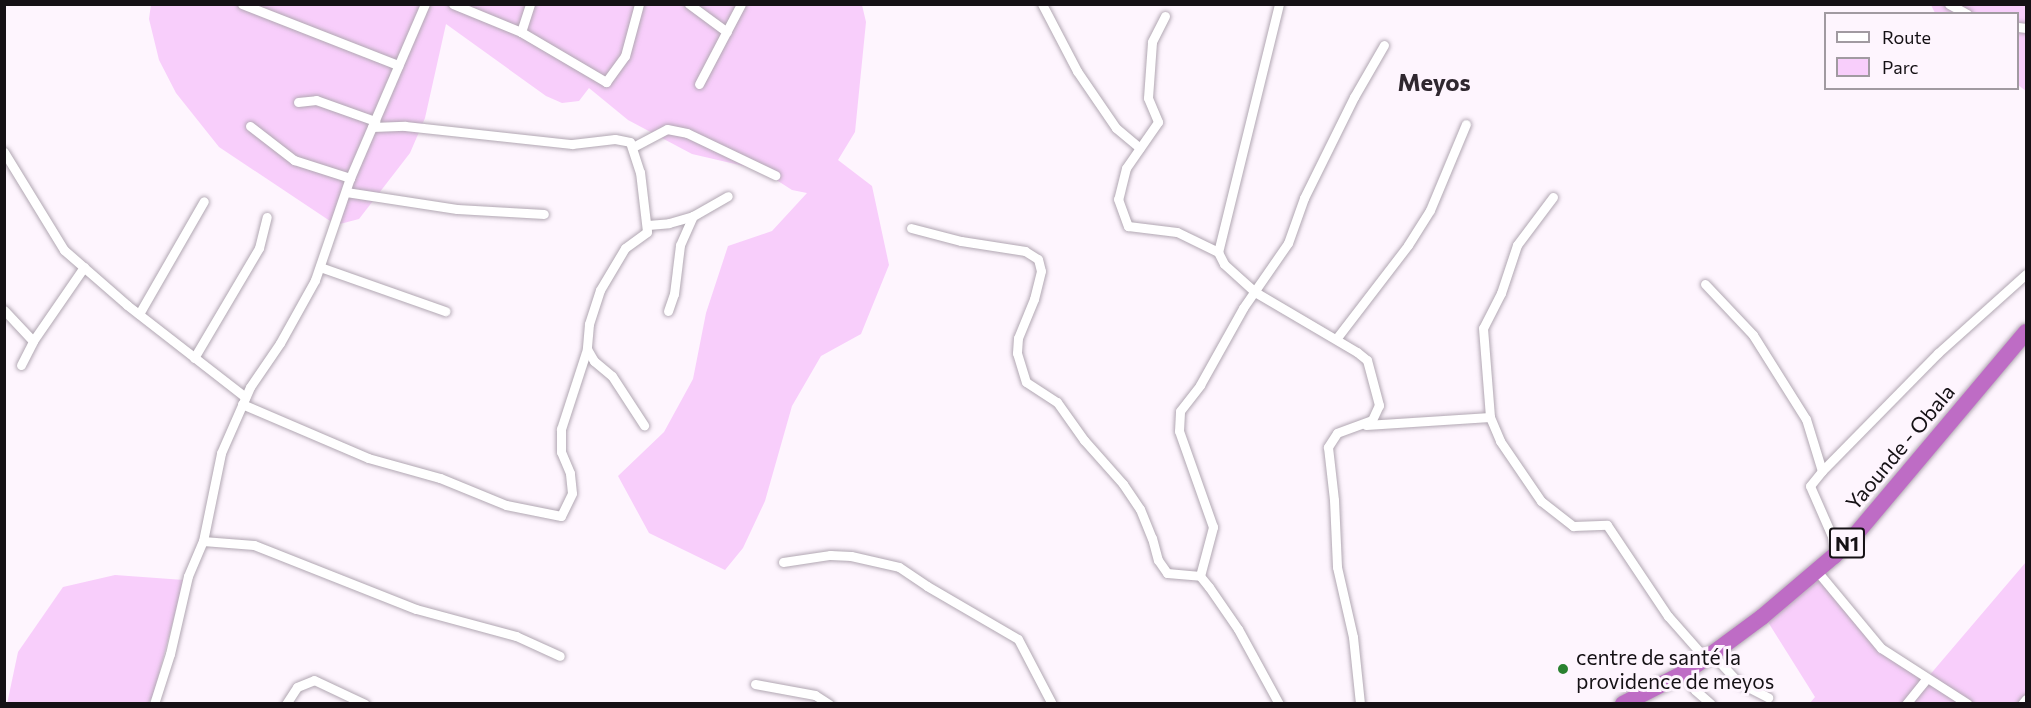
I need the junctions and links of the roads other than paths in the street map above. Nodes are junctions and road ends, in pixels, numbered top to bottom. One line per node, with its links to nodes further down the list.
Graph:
1 (242, 4): 16 (street)
2 (425, 4): 16 (street)
3 (453, 4): 13 (street)
4 (530, 4): 13 (street)
5 (639, 4): 13 (street)
6 (689, 4): 14 (street)
7 (741, 4): 14 (street)
8 (1042, 4): 23 (street)
9 (1279, 4): 36 (street)
10 (1949, 4): 11 (street)
11 (1963, 12)
12 (1165, 16): 23 (street)
13 (521, 32)
14 (727, 32): 17 (street)
15 (1384, 45): 41 (street)
16 (398, 65): 19 (street)
17 (699, 84)
18 (298, 102): 19 (street)
19 (374, 124): 22 (street); 26 (street)
20 (1466, 124): 47 (street)
21 (250, 126): 26 (street)
22 (633, 147): 25 (street); 34 (street)
23 (1140, 148): 36 (street)
24 (4, 152): 37 (street)
25 (775, 175)
26 (350, 178): 27 (street)
27 (346, 192): 31 (street); 38 (street)
28 (728, 196): 32 (street)
29 (1553, 197): 53 (street)
30 (204, 201): 45 (street)
31 (544, 214)
32 (693, 216): 34 (street); 44 (street)
33 (267, 217): 50 (street)
34 (648, 225): 49 (street)
35 (911, 228): 61 (street)
36 (1218, 252): 41 (street)
37 (84, 267): 45 (street); 48 (street)
38 (320, 267): 43 (street); 52 (street)
39 (2026, 274): 56 (street)
40 (1705, 284): 56 (street)
41 (1255, 292): 47 (street); 61 (street)
42 (4, 310): 48 (street)
43 (444, 311)
44 (668, 311)
45 (139, 314): 50 (street)
46 (2026, 332): 58 (highway, Yaounde - Obala / N1)
47 (1336, 339): 55 (street)
48 (33, 341): 51 (street)
49 (587, 349): 52 (street); 54 (street)
50 (194, 358): 52 (street)
51 (21, 364)
52 (244, 401): 57 (street)
53 (1490, 417): 55 (street); 63 (street)
54 (644, 425)
55 (1364, 425): 75 (street)
56 (1822, 471): 58 (street)
57 (203, 541): 62 (street); 69 (street)
58 (1834, 555): 60 (highway, Yaounde - Obala / N1)
59 (783, 562): 73 (street)
60 (1816, 571): 63 (highway, Yaounde - Obala / N1); 65 (street)
61 (1200, 576): 74 (street)
62 (560, 656)
63 (1709, 656): 64 (highway, Yaounde - Obala / N1); 67 (street)
64 (1684, 673): 76 (highway, Yaounde - Obala / N1); 77 (street)
65 (1926, 679): 78 (street); 79 (street)
66 (755, 684): 72 (street)
67 (1768, 697)
68 (2026, 699): 80 (street)
69 (154, 704)
70 (286, 704): 71 (street)
71 (364, 704)
72 (829, 704)
73 (1052, 704)
74 (1279, 704)
75 (1360, 704)
76 (1623, 704)
77 (1711, 704)
78 (1906, 704)
79 (1968, 704)
80 (2022, 704)

